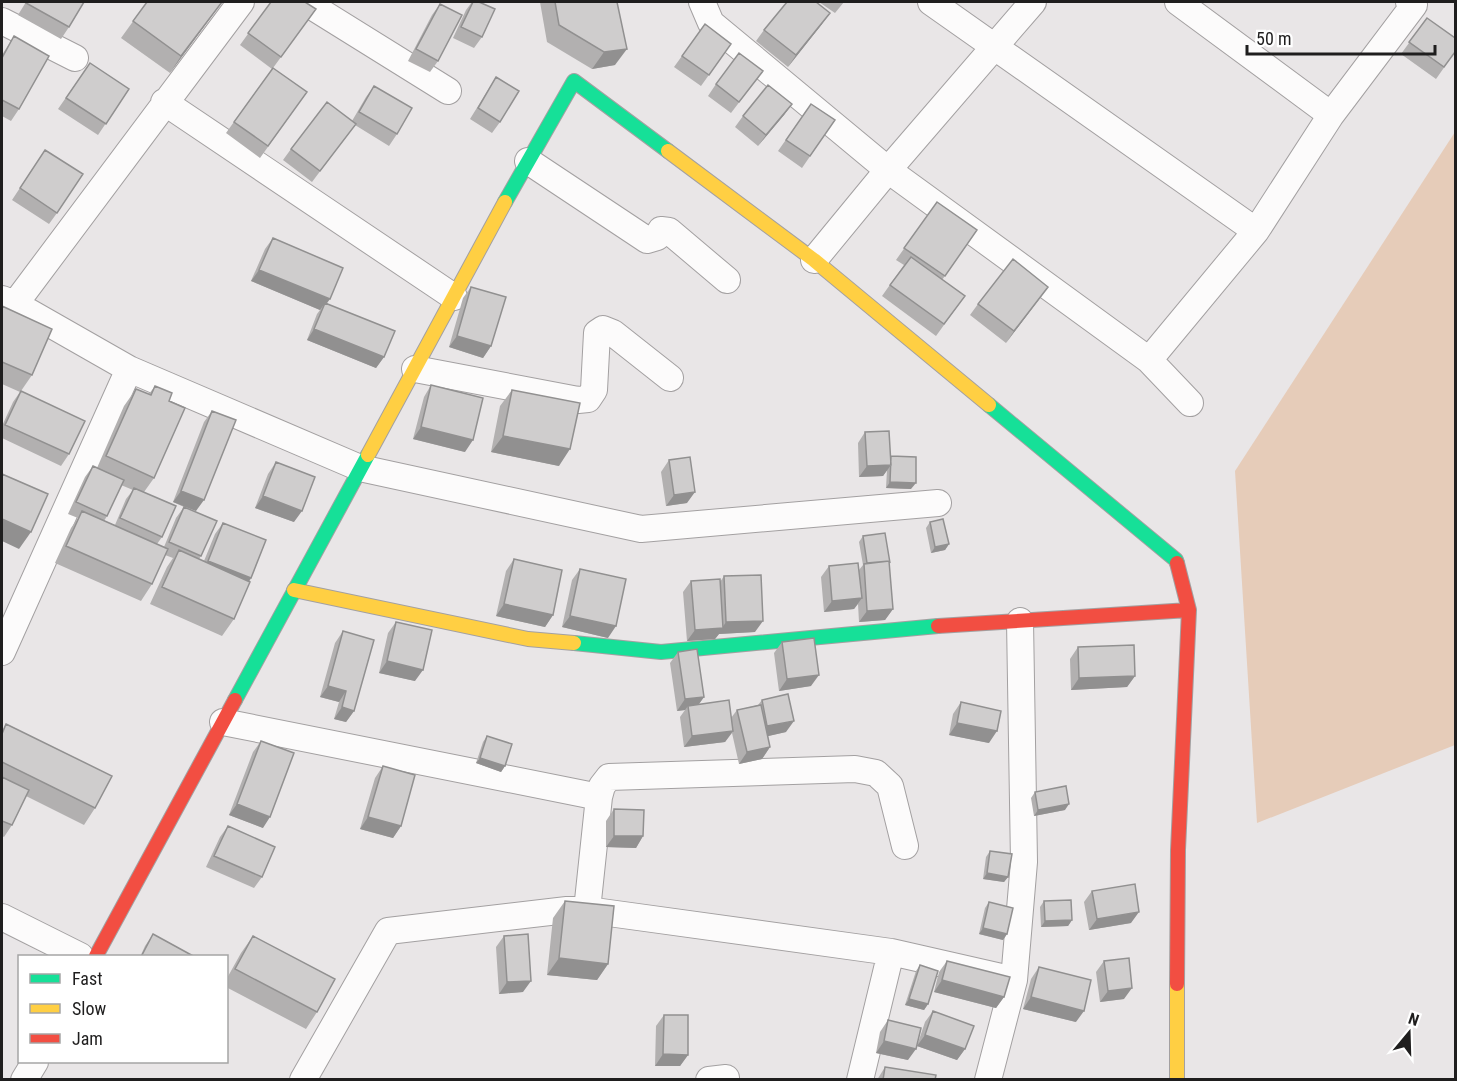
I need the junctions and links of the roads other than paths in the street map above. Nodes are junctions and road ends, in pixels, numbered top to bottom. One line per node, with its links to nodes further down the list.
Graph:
1 (241, 2): 12 (street)
2 (305, 2): 11 (street)
3 (702, 2): 15 (street)
4 (932, 2): 9 (street)
5 (1033, 2): 9 (street)
6 (1178, 2): 13 (street)
7 (1409, 2): 13 (street)
8 (2, 21): 10 (street)
9 (994, 48): 15 (street); 16 (street)
10 (75, 58)
11 (448, 91)
12 (164, 102): 19 (street); 20 (street)
13 (1331, 115): 16 (street)
14 (528, 161): 17 (street); 18 (street); 19 (street)
15 (888, 170): 17 (street); 21 (street)
16 (1256, 231): 21 (street)
17 (814, 260): 29 (street)
18 (727, 280)
19 (454, 297): 23 (street)
20 (8, 301): 22 (street)
21 (1149, 360): 25 (street)
22 (129, 369): 26 (street); 31 (street)
23 (415, 369): 24 (street); 26 (street)
24 (670, 378)
25 (1190, 403)
26 (360, 468): 27 (street); 28 (street)
27 (938, 503)
28 (294, 590): 30 (street); 32 (street)
29 (1189, 610): 30 (street); 46 (street)
30 (1020, 621): 40 (street)
31 (2, 652)
32 (223, 722): 33 (street); 39 (street)
33 (599, 796): 34 (street); 35 (street)
34 (905, 846)
35 (586, 910): 37 (street); 43 (street)
36 (2, 917): 38 (street)
37 (891, 952): 40 (street); 44 (street)
38 (76, 955)
39 (97, 955)
40 (1014, 980): 45 (street)
41 (34, 1063): 42 (street)
42 (24, 1080)
43 (303, 1080)
44 (860, 1080)
45 (988, 1080)
46 (1177, 1080)

